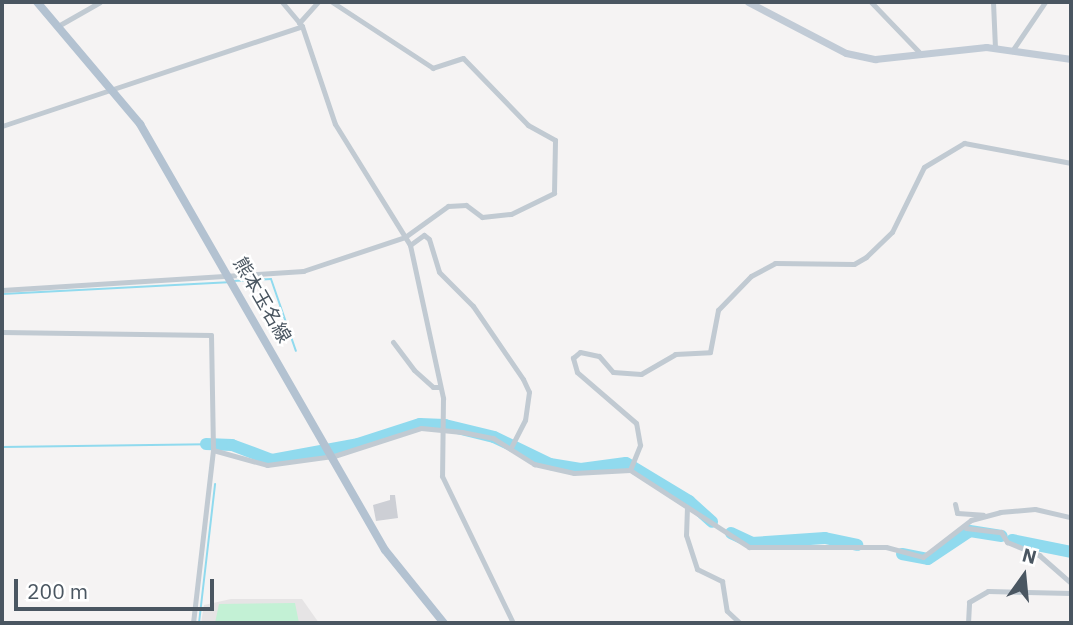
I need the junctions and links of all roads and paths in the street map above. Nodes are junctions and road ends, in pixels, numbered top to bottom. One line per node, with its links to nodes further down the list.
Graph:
1 (37, 2): 11 (main road, 熊本玉名線)
2 (100, 2): 11 (street)
3 (282, 2): 10 (street)
4 (318, 2): 10 (street)
5 (332, 2): 19 (street)
6 (748, 2): 14 (street)
7 (871, 2): 14 (street)
8 (993, 2): 12 (street)
9 (1045, 2): 13 (street)
10 (301, 24): 16 (street); 19 (street)
11 (58, 26): 16 (main road, 熊本玉名線)
12 (995, 47): 13 (street); 14 (street)
13 (1011, 51): 15 (street)
14 (920, 53)
15 (1071, 59)
16 (113, 88): 17 (street); 21 (main road, 熊本玉名線)
17 (2, 126)
18 (1071, 163): 30 (street)
19 (405, 237): 20 (street); 21 (street)
20 (410, 245): 25 (street); 28 (street)
21 (232, 280): 22 (street); 29 (main road, 熊本玉名線)
22 (2, 290)
23 (2, 332): 27 (street)
24 (393, 342): 25 (street)
25 (440, 387): 26 (street)
26 (444, 426): 28 (street); 29 (street); 40 (street)
27 (212, 445): 29 (street); 38 (street)
28 (511, 446): 30 (street)
29 (332, 454): 39 (main road, 熊本玉名線)
30 (631, 469): 32 (street)
31 (956, 504): 33 (street)
32 (687, 506): 35 (street); 41 (street)
33 (986, 516): 34 (street); 35 (street)
34 (1071, 517)
35 (966, 528): 36 (street)
36 (1071, 583)
37 (1071, 593): 42 (street)
38 (193, 623)
39 (444, 623)
40 (513, 623)
41 (740, 623)
42 (968, 623)

